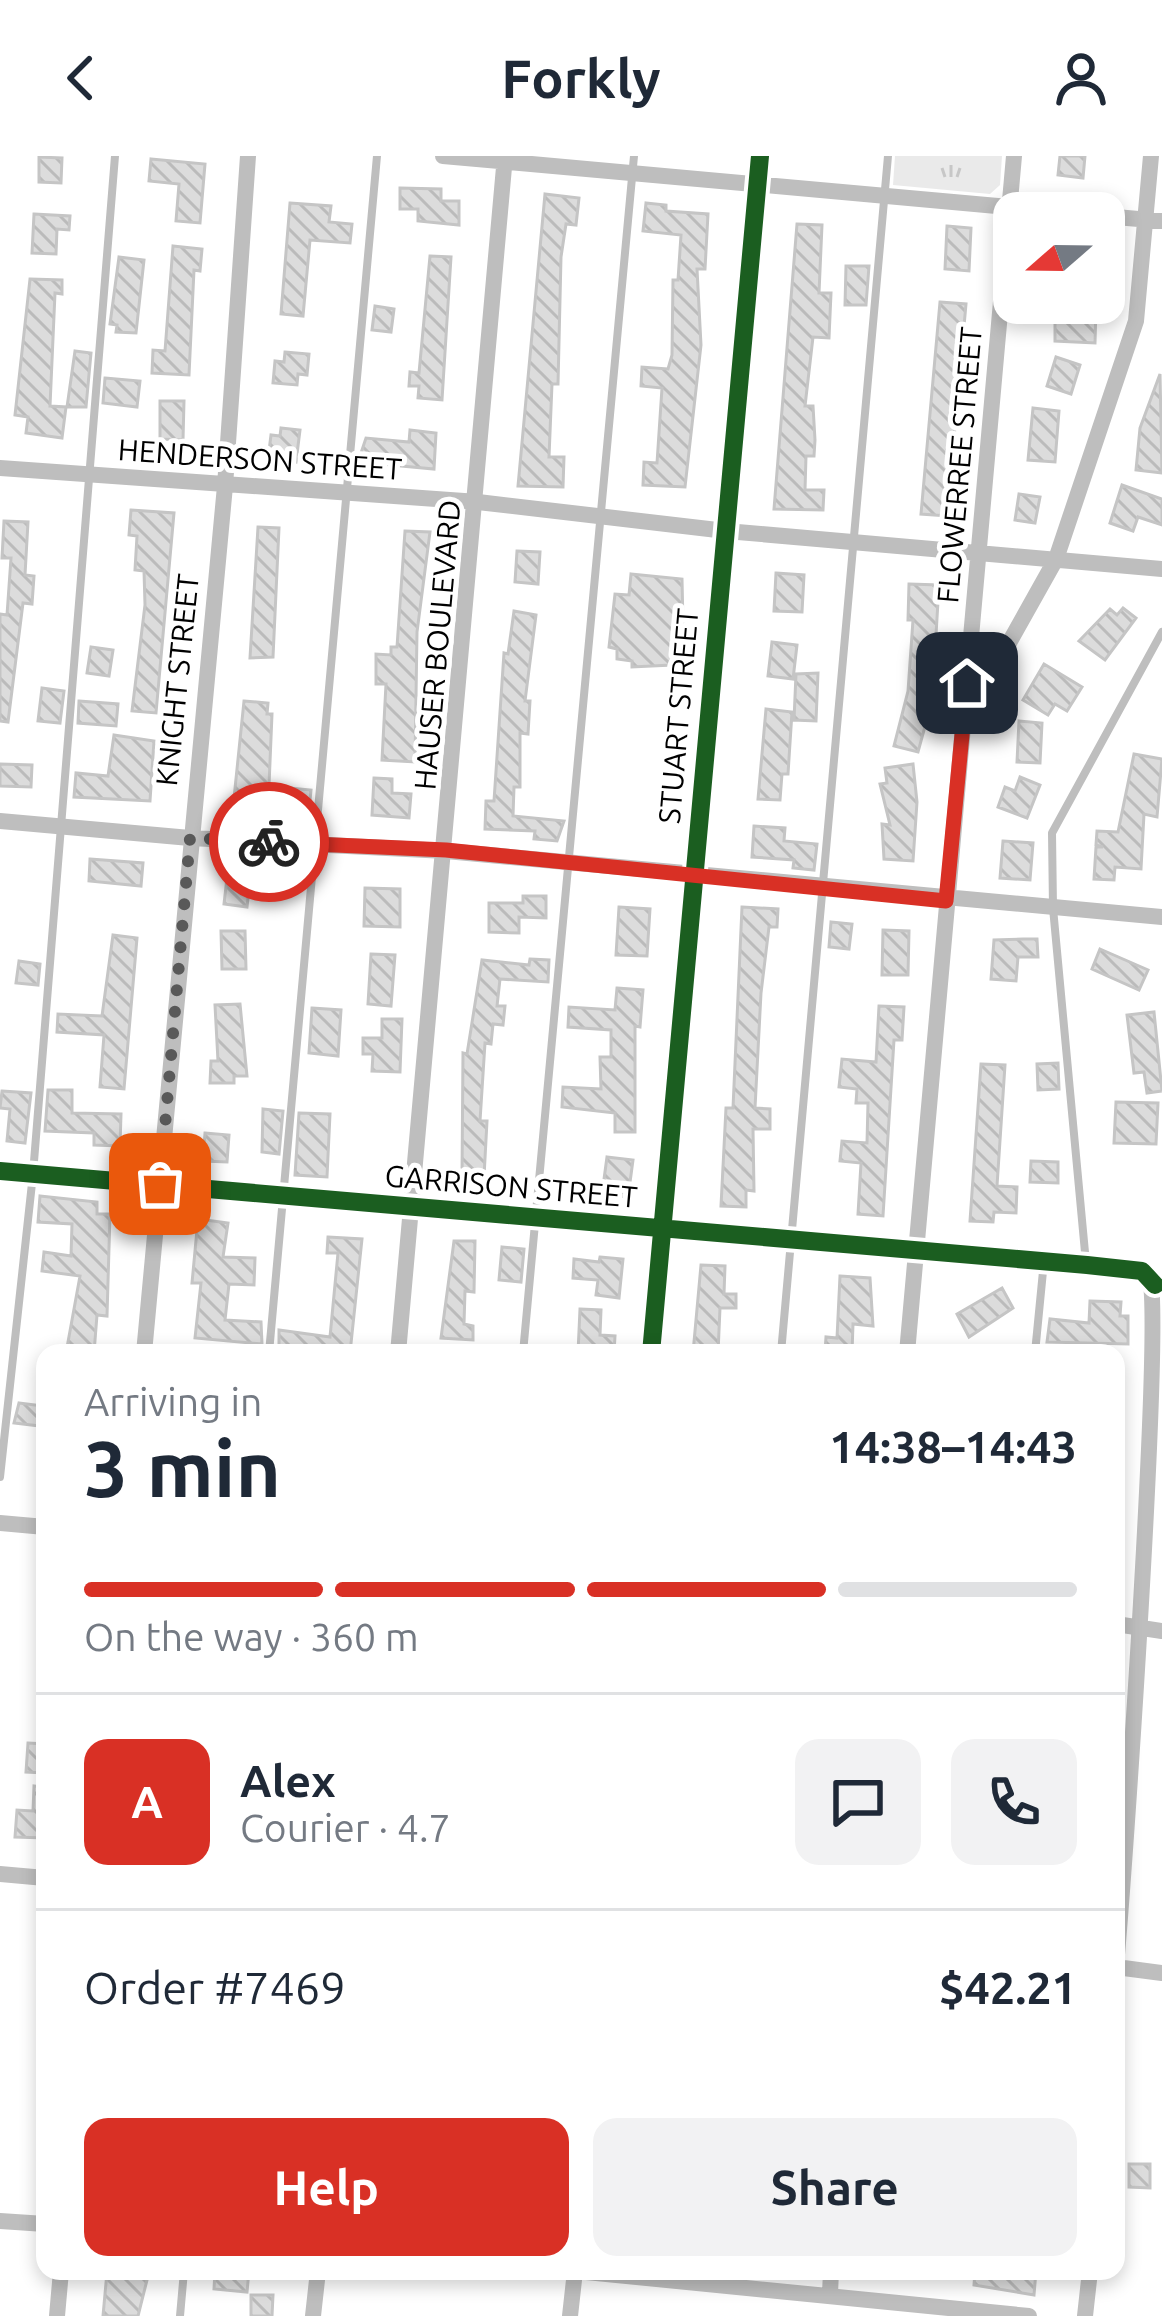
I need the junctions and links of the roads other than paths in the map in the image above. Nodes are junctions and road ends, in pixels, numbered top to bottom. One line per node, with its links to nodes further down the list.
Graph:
1 (115, 156): 18 (lane)
2 (248, 156): 19 (street, KNIGHT STREET)
3 (377, 156): 20 (lane)
4 (443, 156): 9 (street)
5 (760, 156): 11 (street, STUART STREET)
6 (888, 156): 13 (lane)
7 (1014, 156): 12 (street, FLOWERREE STREET)
8 (1151, 156): 15 (street)
9 (505, 159): 10 (street); 21 (street, HAUSER BOULEVARD)
10 (633, 165): 11 (street); 22 (lane)
11 (757, 184): 13 (street); 23 (street, STUART STREET)
12 (1011, 192)
13 (885, 196): 14 (street); 24 (lane)
14 (993, 206)
15 (1153, 220): 26 (street)
16 (1000, 324): 25 (street, FLOWERREE STREET)
17 (0, 468): 18 (street, HENDERSON STREET)
18 (88, 475): 19 (street, HENDERSON STREET); 31 (lane)
19 (224, 486): 20 (street, HENDERSON STREET); 32 (street, KNIGHT STREET)
20 (347, 494): 21 (street, HENDERSON STREET); 33 (lane)
21 (478, 502): 22 (street, HENDERSON STREET); 34 (street, HAUSER BOULEVARD)
22 (601, 517): 23 (street, HENDERSON STREET); 35 (lane)
23 (726, 531): 24 (street, HENDERSON STREET); 36 (street, STUART STREET)
24 (854, 542): 25 (street, HENDERSON STREET); 37 (lane)
25 (980, 553): 26 (street, HENDERSON STREET); 29 (street, FLOWERREE STREET)
26 (1056, 559): 27 (street, HENDERSON STREET); 29 (street)
27 (1162, 569)
28 (1162, 632): 39 (lane)
29 (962, 727): 38 (street, FLOWERREE STREET)
30 (0, 820): 31 (street)
31 (62, 826): 32 (street); 42 (lane)
32 (190, 838): 33 (street); 43 (street, KNIGHT STREET)
33 (314, 844): 34 (street); 44 (lane)
34 (446, 850): 35 (street); 45 (street, HAUSER BOULEVARD)
35 (569, 864): 36 (street); 46 (lane)
36 (694, 877): 37 (street); 47 (street, STUART STREET)
37 (824, 889): 38 (street); 48 (lane)
38 (946, 901): 39 (street); 49 (street, FLOWERREE STREET)
39 (1052, 908): 40 (street); 51 (lane)
40 (1162, 917)
41 (0, 1172): 42 (street, GARRISON STREET)
42 (33, 1174): 43 (street, GARRISON STREET); 60 (lane)
43 (160, 1184): 44 (street, GARRISON STREET); 52 (street, KNIGHT STREET)
44 (282, 1196): 45 (street, GARRISON STREET); 53 (lane)
45 (411, 1208): 46 (street, GARRISON STREET); 54 (street, HAUSER BOULEVARD)
46 (536, 1220): 47 (street, GARRISON STREET); 55 (lane)
47 (662, 1230): 48 (street, GARRISON STREET); 56 (street, STUART STREET)
48 (791, 1240): 49 (street, GARRISON STREET); 57 (lane)
49 (917, 1252): 50 (street, GARRISON STREET); 58 (street, FLOWERREE STREET)
50 (1044, 1261): 51 (street, GARRISON STREET); 59 (lane)
51 (1087, 1264): 63 (street, GARRISON STREET)
52 (145, 1344)
53 (270, 1344)
54 (399, 1344)
55 (525, 1344)
56 (652, 1344)
57 (782, 1344)
58 (909, 1344)
59 (1036, 1344)
60 (0, 1477)
61 (0, 1523): 62 (street)
62 (36, 1526)
63 (1154, 1629): 66 (street)
64 (0, 1874): 65 (street)
65 (36, 1877)
66 (1125, 1887)
67 (1125, 1968): 68 (street)
68 (1162, 1973)
69 (0, 2221): 70 (street)
70 (36, 2223)
71 (60, 2280): 80 (street)
72 (183, 2280): 81 (lane)
73 (317, 2280): 82 (street)
74 (575, 2280): 83 (street)
75 (675, 2280): 78 (street)
76 (831, 2280): 78 (street)
77 (1089, 2280): 85 (street)
78 (830, 2294): 79 (street)
79 (905, 2309): 84 (street)
80 (57, 2316)
81 (180, 2316)
82 (314, 2316)
83 (570, 2316)
84 (1030, 2316)
85 (1085, 2316)

